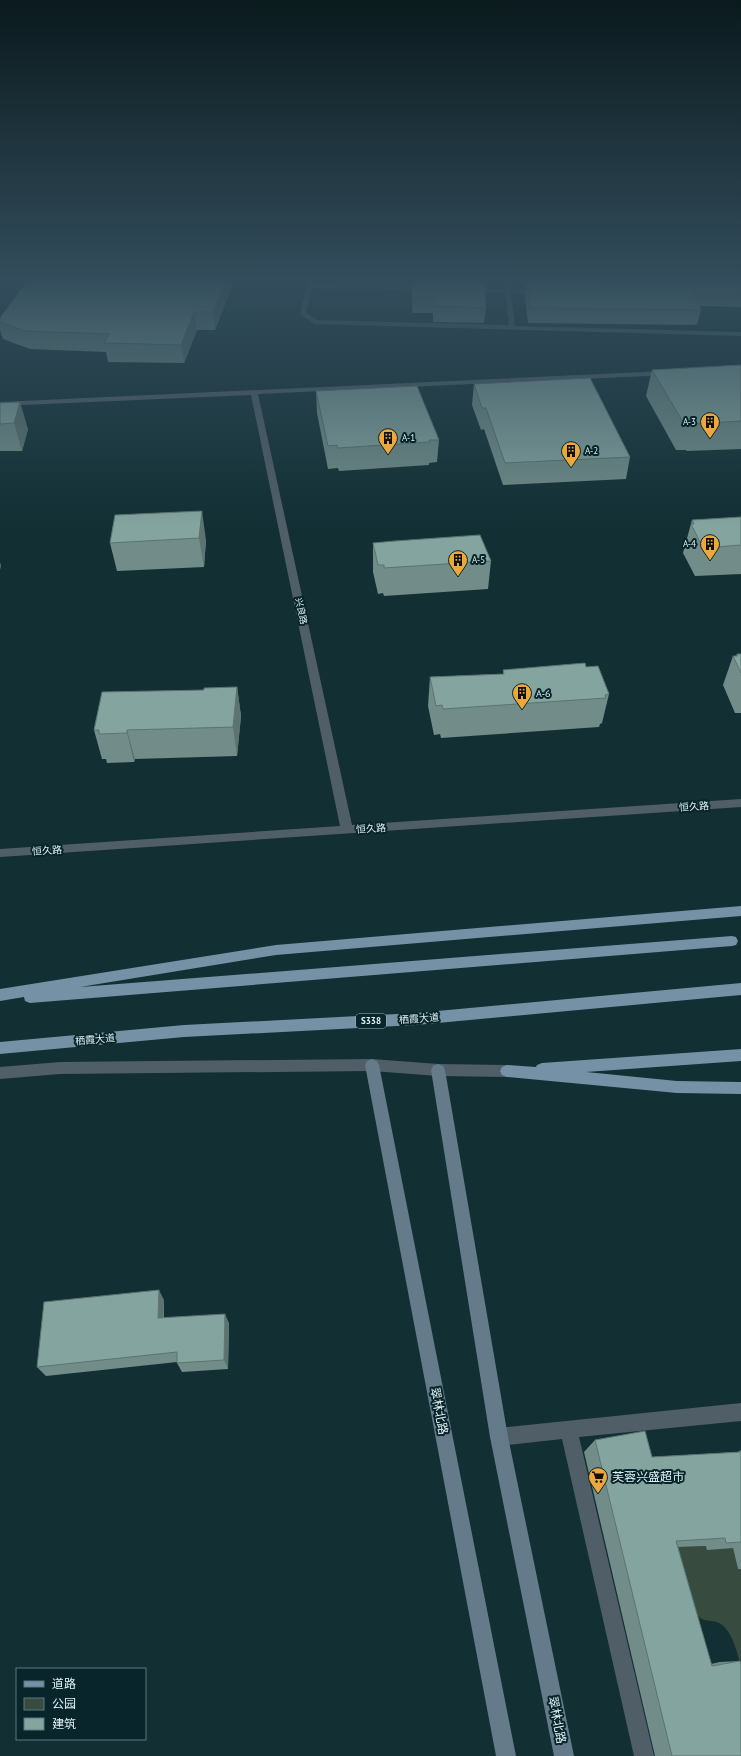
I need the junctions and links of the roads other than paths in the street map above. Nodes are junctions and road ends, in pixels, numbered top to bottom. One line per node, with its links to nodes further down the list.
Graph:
1 (677, 373): 2 (street)
2 (254, 392): 3 (street); 5 (street, 兴良路)
3 (0, 404)
4 (741, 803): 5 (street, 恒久路)
5 (347, 830): 6 (street, 恒久路)
6 (0, 853)
7 (741, 911): 10 (main road)
8 (732, 941): 11 (main road)
9 (741, 989): 12 (main road, 栖霞大道 / S338)
10 (0, 995)
11 (0, 1000)
12 (0, 1048)
13 (741, 1055): 16 (main road)
14 (372, 1065): 15 (street); 17 (street); 22 (main road, 翠林北路)
15 (438, 1070): 16 (street); 21 (main road, 翠林北路)
16 (507, 1071): 18 (main road)
17 (0, 1073)
18 (741, 1088)
19 (741, 1412): 20 (street)
20 (569, 1430): 21 (street); 24 (street)
21 (500, 1437): 23 (main road, 翠林北路)
22 (506, 1756)
23 (564, 1756)
24 (644, 1756)

